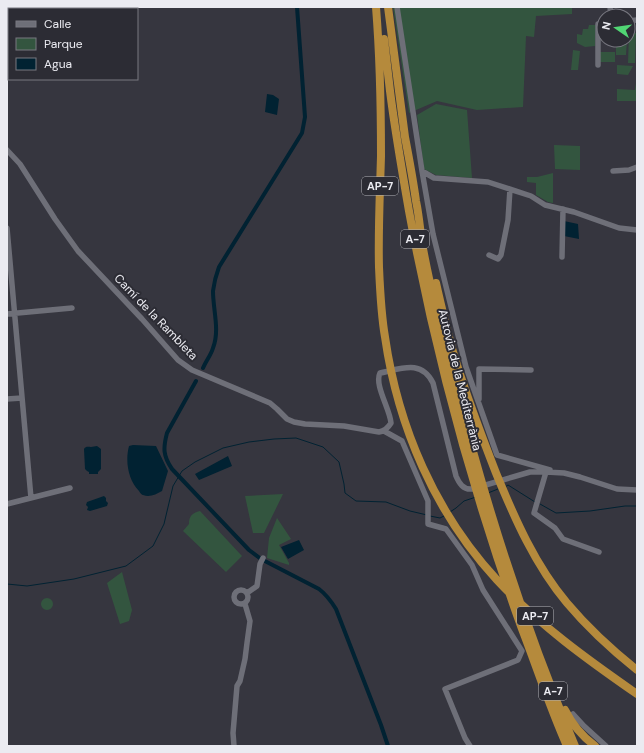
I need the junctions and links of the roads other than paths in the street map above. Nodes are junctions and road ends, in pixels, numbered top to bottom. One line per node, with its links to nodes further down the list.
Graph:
1 (376, 7): 40 (highway, AP-7)
2 (379, 7): 26 (highway, Autovia de la Mediterrània / A-7)
3 (388, 7): 12 (highway, Autovia de la Mediterrània / A-7)
4 (397, 7): 9 (street)
5 (598, 48): 6 (street)
6 (598, 65)
7 (7, 150): 25 (street, Camí de la Rambleta)
8 (637, 168): 10 (street)
9 (422, 170): 11 (street); 24 (street)
10 (612, 171)
11 (510, 189): 13 (street); 16 (street)
12 (417, 202): 26 (highway, Autovia de la Mediterrània / A-7); 38 (highway, AP-7)
13 (563, 209): 15 (street); 17 (street)
14 (7, 228): 19 (street)
15 (637, 230)
16 (489, 255)
17 (562, 257)
18 (72, 308): 19 (street)
19 (14, 313): 20 (street); 22 (street)
20 (7, 314)
21 (531, 370): 24 (street)
22 (22, 398): 23 (street); 31 (street)
23 (7, 399)
24 (480, 406): 28 (street)
25 (384, 431): 27 (street); 44 (street)
26 (473, 466): 33 (highway, Autovia de la Mediterrània / A-7)
27 (546, 472): 28 (street); 34 (street)
28 (564, 474): 30 (street)
29 (70, 488): 31 (street)
30 (637, 490)
31 (31, 498): 32 (street)
32 (7, 504)
33 (492, 528): 39 (highway, Autovia de la Mediterrània / A-7); 42 (highway, Autovia de la Mediterrània / A-7)
34 (599, 552)
35 (262, 560): 36 (street)
36 (247, 593): 37 (street); 37 (street)
37 (245, 604): 43 (street)
38 (637, 670)
39 (546, 672): 47 (highway, Autovia de la Mediterrània / A-7); 48 (highway)
40 (637, 694)
41 (573, 714): 49 (street)
42 (561, 732): 45 (highway); 46 (highway, Autovia de la Mediterrània / A-7)
43 (234, 746)
44 (470, 746)
45 (564, 746)
46 (567, 746)
47 (575, 746)
48 (595, 746)
49 (606, 746)

